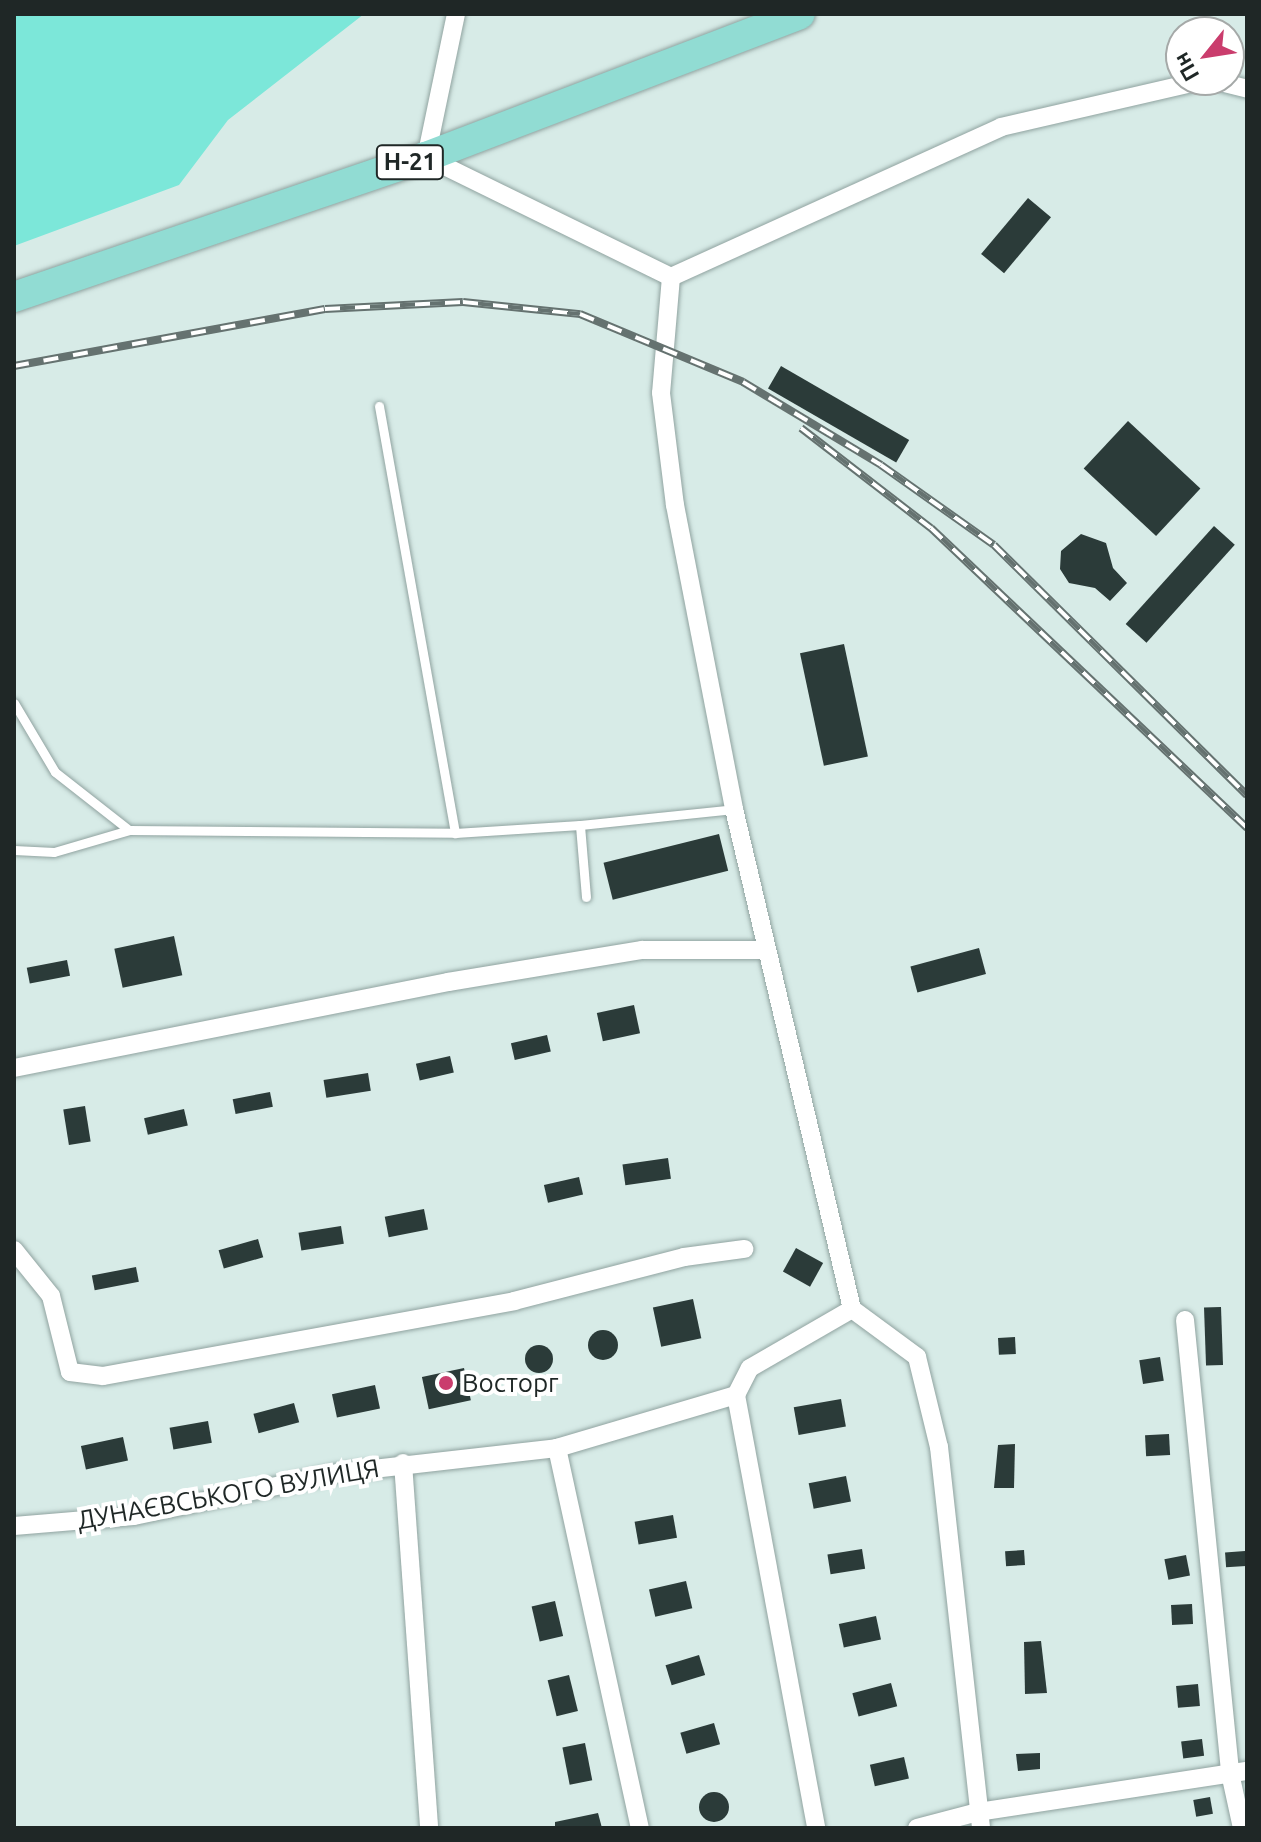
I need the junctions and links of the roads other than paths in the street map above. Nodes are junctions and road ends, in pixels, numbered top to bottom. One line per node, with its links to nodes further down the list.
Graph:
1 (456, 14): 4 (street)
2 (800, 14): 4 (main road, Н-21)
3 (1165, 89): 5 (street)
4 (426, 157): 5 (street); 6 (main road, Н-21)
5 (671, 277): 9 (street)
6 (14, 297)
7 (379, 406): 12 (lane)
8 (14, 703): 11 (lane)
9 (734, 809): 10 (lane); 15 (street)
10 (580, 825): 12 (lane); 14 (lane)
11 (129, 830): 12 (lane); 13 (lane)
12 (455, 833)
13 (14, 850)
14 (586, 897)
15 (766, 950): 16 (street); 19 (street)
16 (15, 1066)
17 (744, 1249): 18 (street)
18 (14, 1250)
19 (852, 1309): 21 (street); 26 (street)
20 (1185, 1320): 25 (street)
21 (736, 1395): 22 (street, ДУНАЄВСЬКОГО ВУЛИЦЯ); 29 (street)
22 (557, 1448): 23 (street, ДУНАЄВСЬКОГО ВУЛИЦЯ); 28 (street)
23 (403, 1463): 24 (street, ДУНАЄВСЬКОГО ВУЛИЦЯ); 27 (street)
24 (14, 1526)
25 (1238, 1772): 26 (street); 31 (street)
26 (979, 1820): 30 (street)
27 (429, 1828)
28 (640, 1828)
29 (816, 1828)
30 (917, 1828)
31 (1242, 1828)

